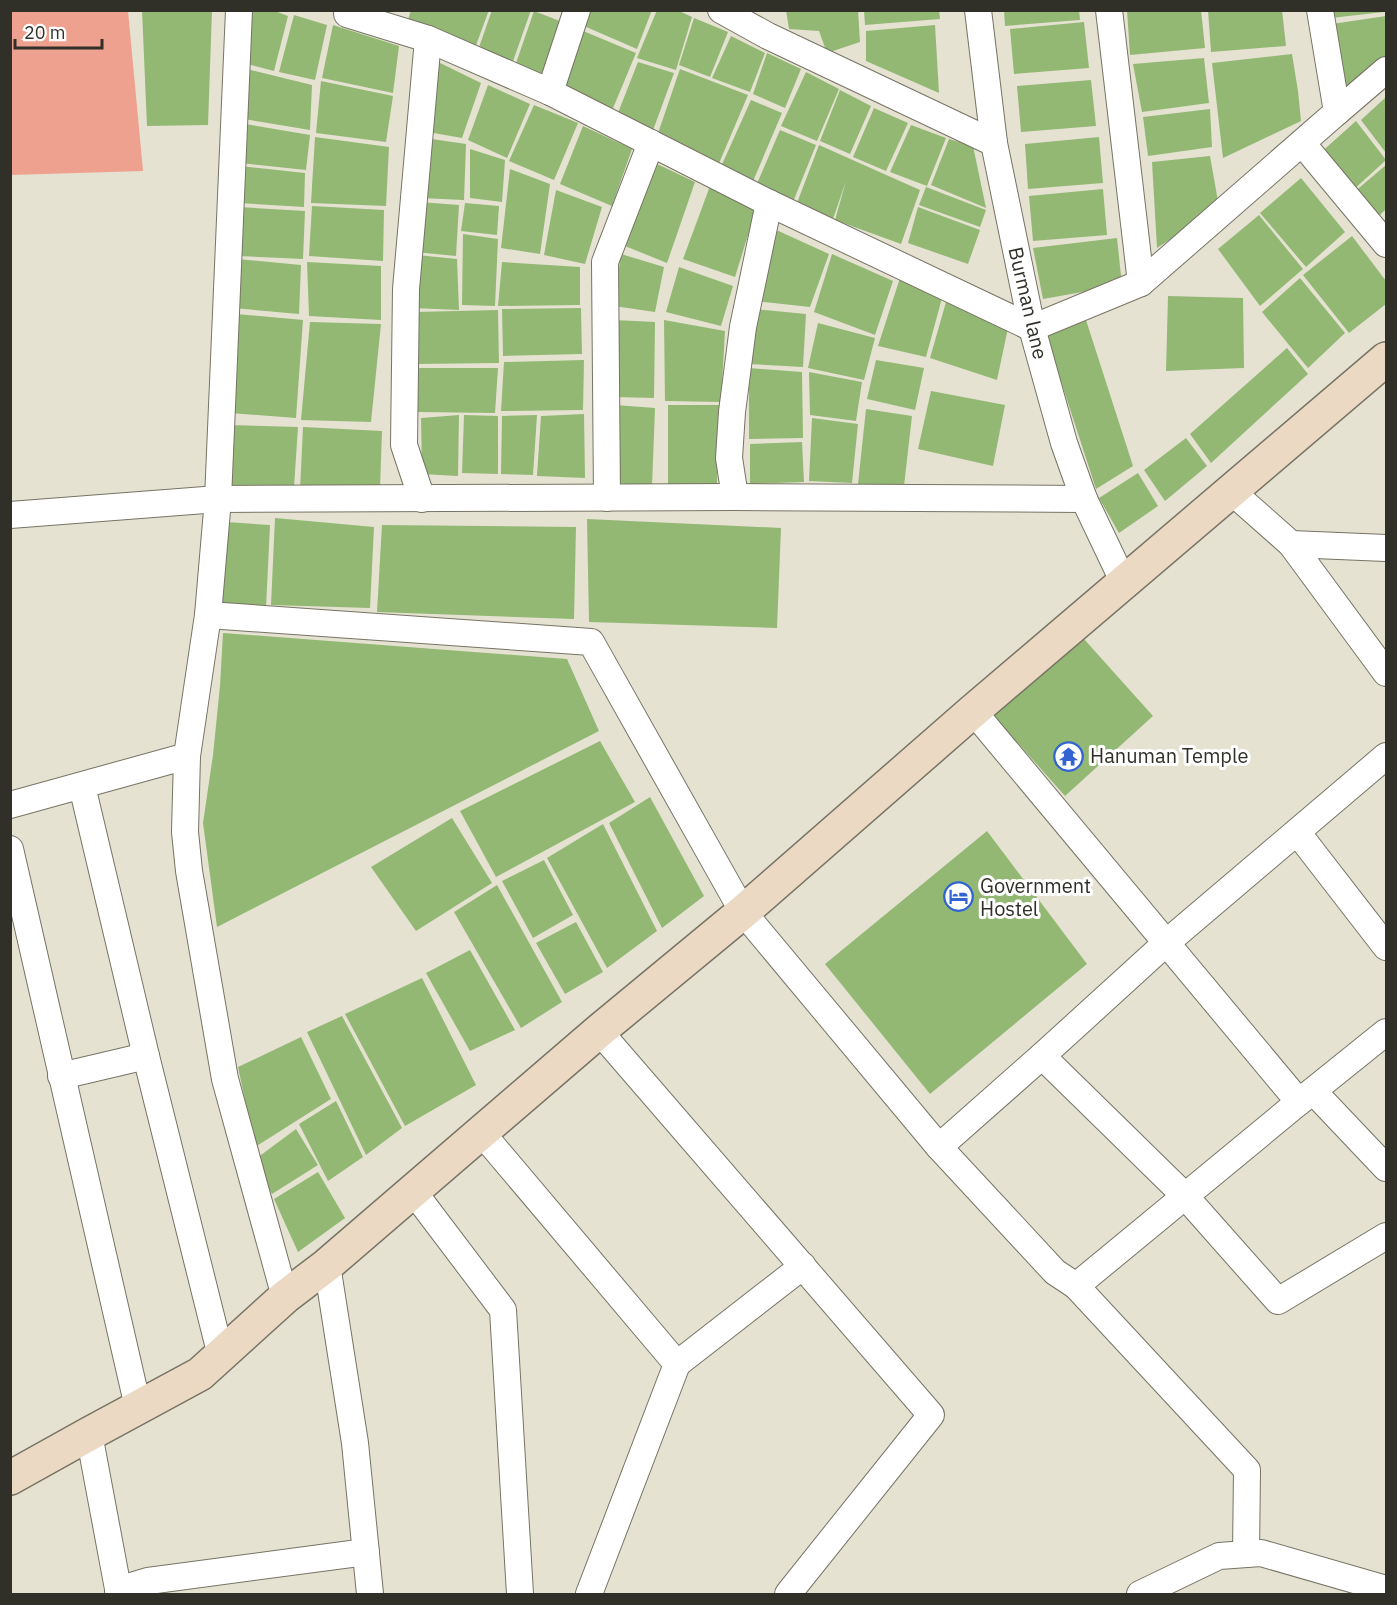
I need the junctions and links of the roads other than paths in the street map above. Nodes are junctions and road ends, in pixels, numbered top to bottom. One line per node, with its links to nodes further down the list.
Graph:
1 (240, 10): 27 (street)
2 (578, 10): 12 (street)
3 (721, 10): 9 (street)
4 (765, 10): 9 (street)
5 (978, 10): 15 (street, Burman lane)
6 (1109, 10): 19 (street)
7 (1320, 10): 13 (street)
8 (342, 12): 10 (street)
9 (768, 36): 15 (street)
10 (429, 39): 12 (street); 25 (street)
11 (1386, 69): 13 (street)
12 (550, 92): 14 (street)
13 (1337, 112): 16 (street)
14 (651, 143): 17 (street); 24 (street)
15 (994, 143): 20 (street, Burman lane)
16 (1302, 143): 18 (street); 19 (street)
17 (769, 202): 20 (street); 23 (street)
18 (1386, 244)
19 (1141, 283): 20 (street)
20 (1032, 328): 26 (street, Burman lane)
21 (1386, 359): 22 (main road)
22 (1231, 491): 29 (street); 31 (main road)
23 (735, 497): 24 (street); 26 (street)
24 (607, 498): 25 (street)
25 (422, 499): 27 (street)
26 (1084, 499): 31 (street, Burman lane)
27 (218, 500): 28 (street); 32 (street)
28 (10, 515)
29 (1291, 544): 30 (street); 33 (street)
30 (1386, 548)
31 (1124, 583): 34 (main road)
32 (208, 615): 35 (street); 41 (street)
33 (1386, 673)
34 (973, 711): 41 (main road); 42 (street)
35 (187, 756): 37 (street); 59 (street)
36 (1386, 756): 39 (street)
37 (82, 786): 38 (street); 46 (street)
38 (10, 805)
39 (1297, 832): 42 (street); 43 (street)
40 (10, 849): 48 (street)
41 (743, 912): 44 (main road); 51 (street)
42 (1166, 943): 47 (street); 49 (street)
43 (1386, 947)
44 (599, 1031): 50 (main road); 57 (street)
45 (1386, 1032): 49 (street)
46 (146, 1056): 48 (street); 60 (street)
47 (1042, 1056): 51 (street); 54 (street)
48 (61, 1076): 62 (street)
49 (1306, 1097): 52 (street); 54 (street)
50 (481, 1132): 53 (main road); 61 (street)
51 (939, 1147): 58 (street)
52 (1386, 1168)
53 (413, 1191): 56 (main road); 70 (street)
54 (1185, 1196): 55 (street); 58 (street)
55 (1386, 1236)
56 (327, 1265): 59 (main road); 65 (street)
57 (803, 1266): 61 (street); 72 (street)
58 (1076, 1286): 66 (street)
59 (285, 1297): 60 (main road)
60 (221, 1356): 62 (main road)
61 (677, 1364): 71 (street)
62 (138, 1407): 63 (main road)
63 (88, 1434): 64 (main road); 68 (street)
64 (11, 1478)
65 (366, 1552): 68 (street); 69 (street)
66 (1246, 1554): 67 (street); 73 (street)
67 (1386, 1588)
68 (119, 1592)
69 (370, 1594)
70 (520, 1594)
71 (589, 1594)
72 (788, 1594)
73 (1140, 1594)

